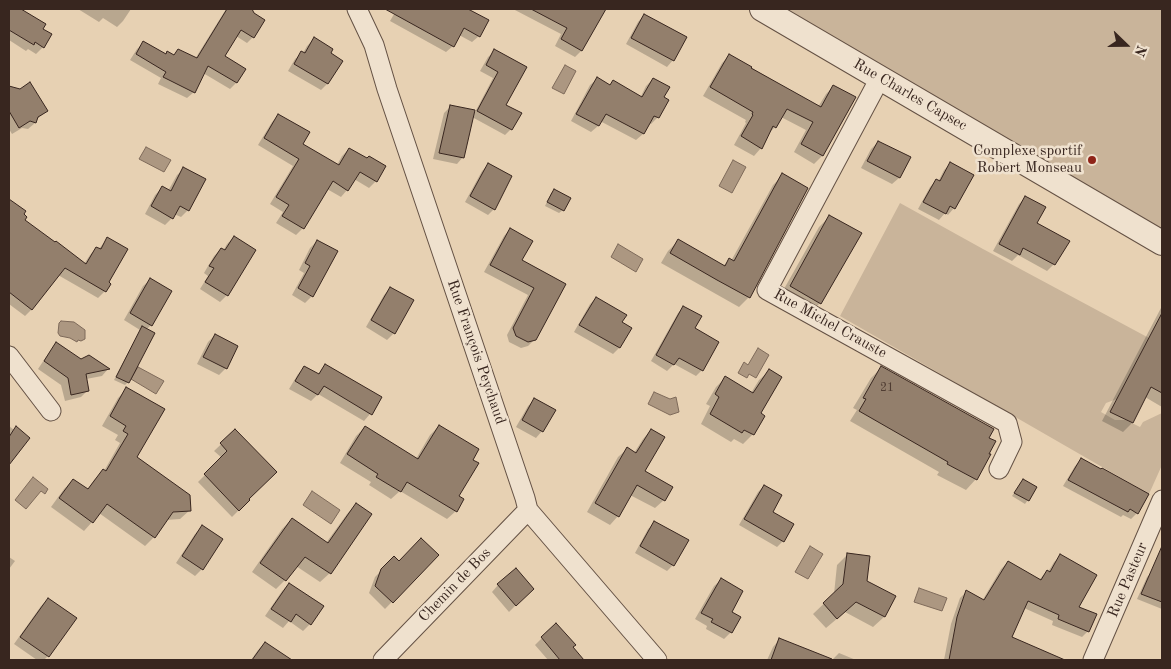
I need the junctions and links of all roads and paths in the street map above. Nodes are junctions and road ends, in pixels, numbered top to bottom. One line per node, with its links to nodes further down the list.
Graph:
1 (356, 9): 9 (street, Rue François Peychaud)
2 (762, 9): 3 (street, Rue Charles Capsec)
3 (880, 78): 4 (street, Rue Charles Capsec); 7 (street, Rue Michel Crauste)
4 (1162, 243)
5 (9, 356): 6 (street)
6 (52, 411)
7 (999, 469)
8 (1162, 500): 12 (street, Rue Pasteur)
9 (528, 510): 10 (street, Chemin de Bos); 11 (street, Rue François Peychaud)
10 (383, 660)
11 (657, 660)
12 (1093, 660)

